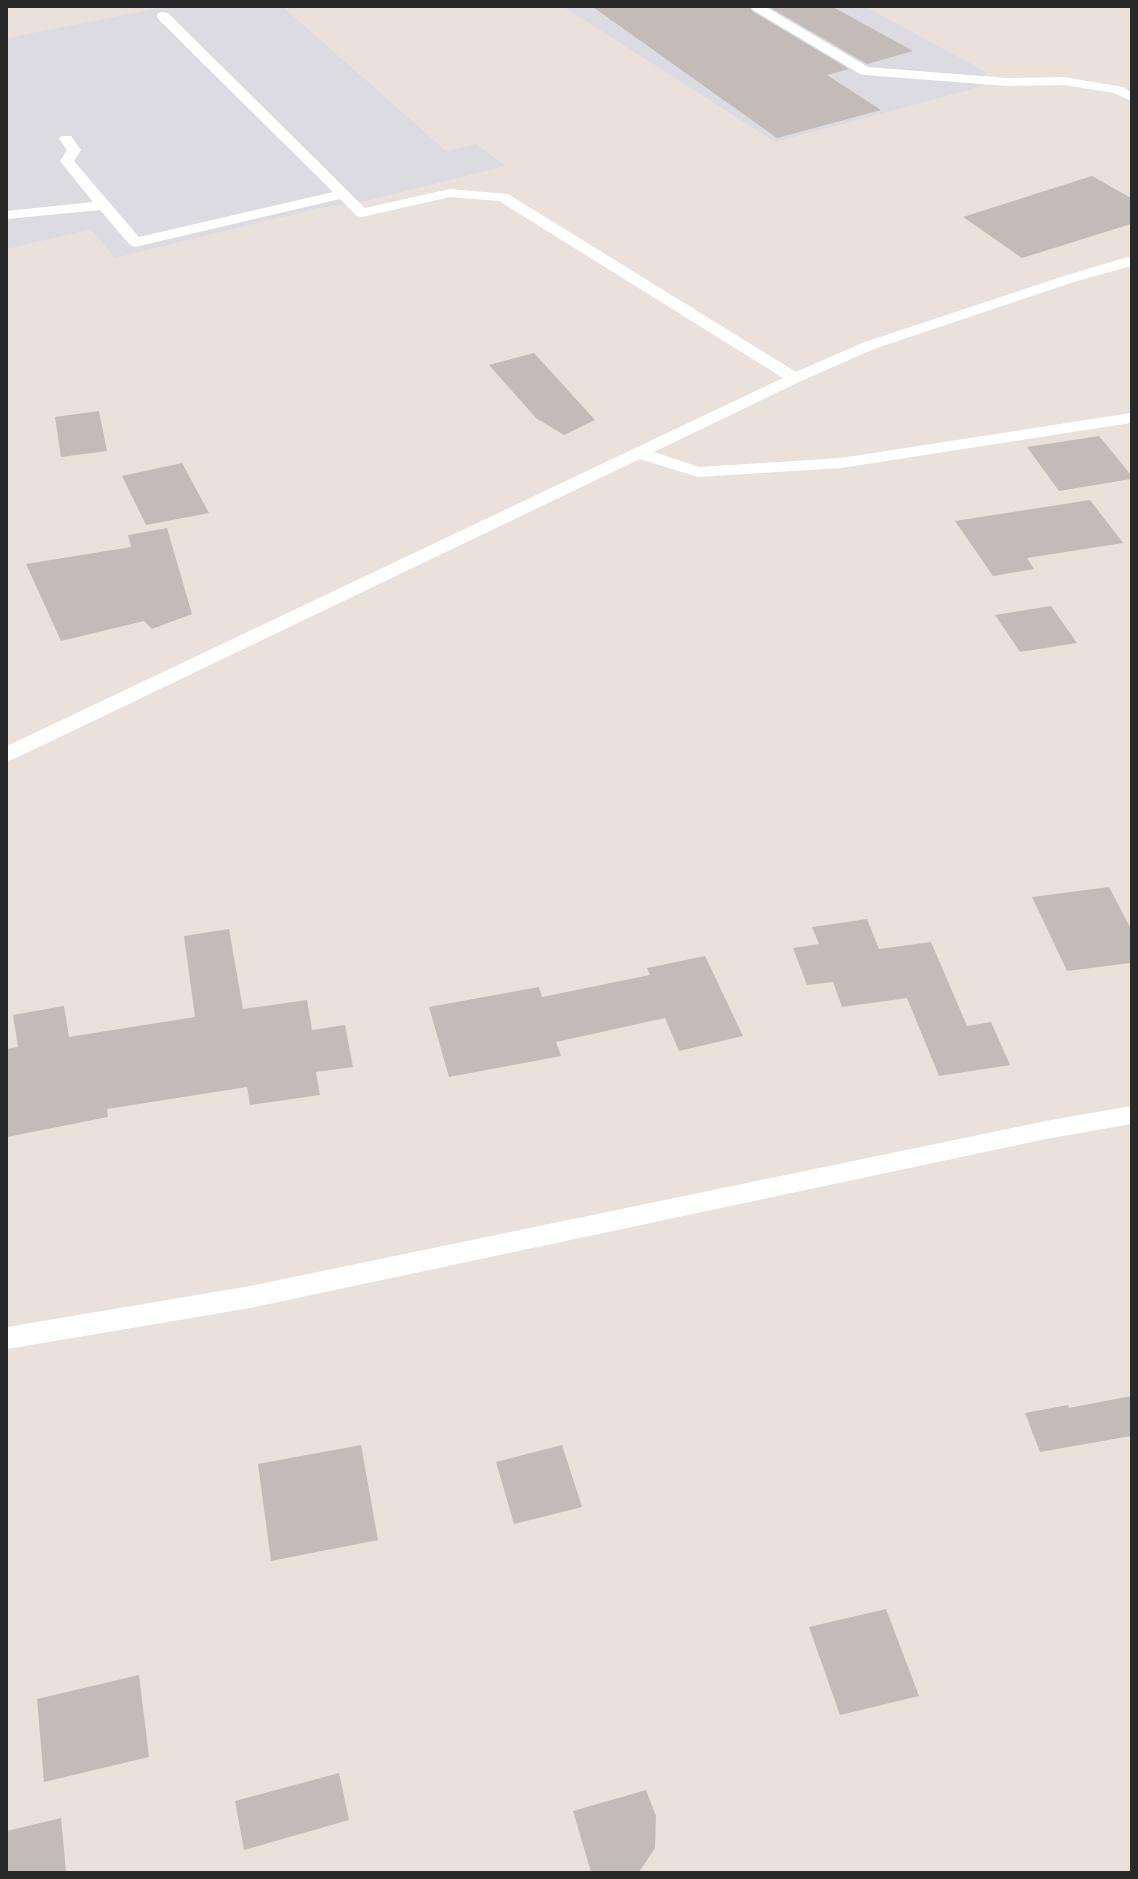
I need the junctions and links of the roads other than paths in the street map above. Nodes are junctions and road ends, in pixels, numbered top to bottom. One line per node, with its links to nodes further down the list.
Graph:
1 (756, 7): 3 (street)
2 (163, 16): 5 (street)
3 (1131, 97)
4 (66, 139): 6 (street)
5 (344, 194): 6 (street); 9 (street)
6 (104, 205): 7 (street)
7 (7, 215)
8 (1131, 261): 9 (street)
9 (795, 378): 11 (street)
10 (1131, 418): 11 (street)
11 (640, 453): 12 (street)
12 (7, 754)
13 (1131, 1115): 14 (street)
14 (7, 1338)

